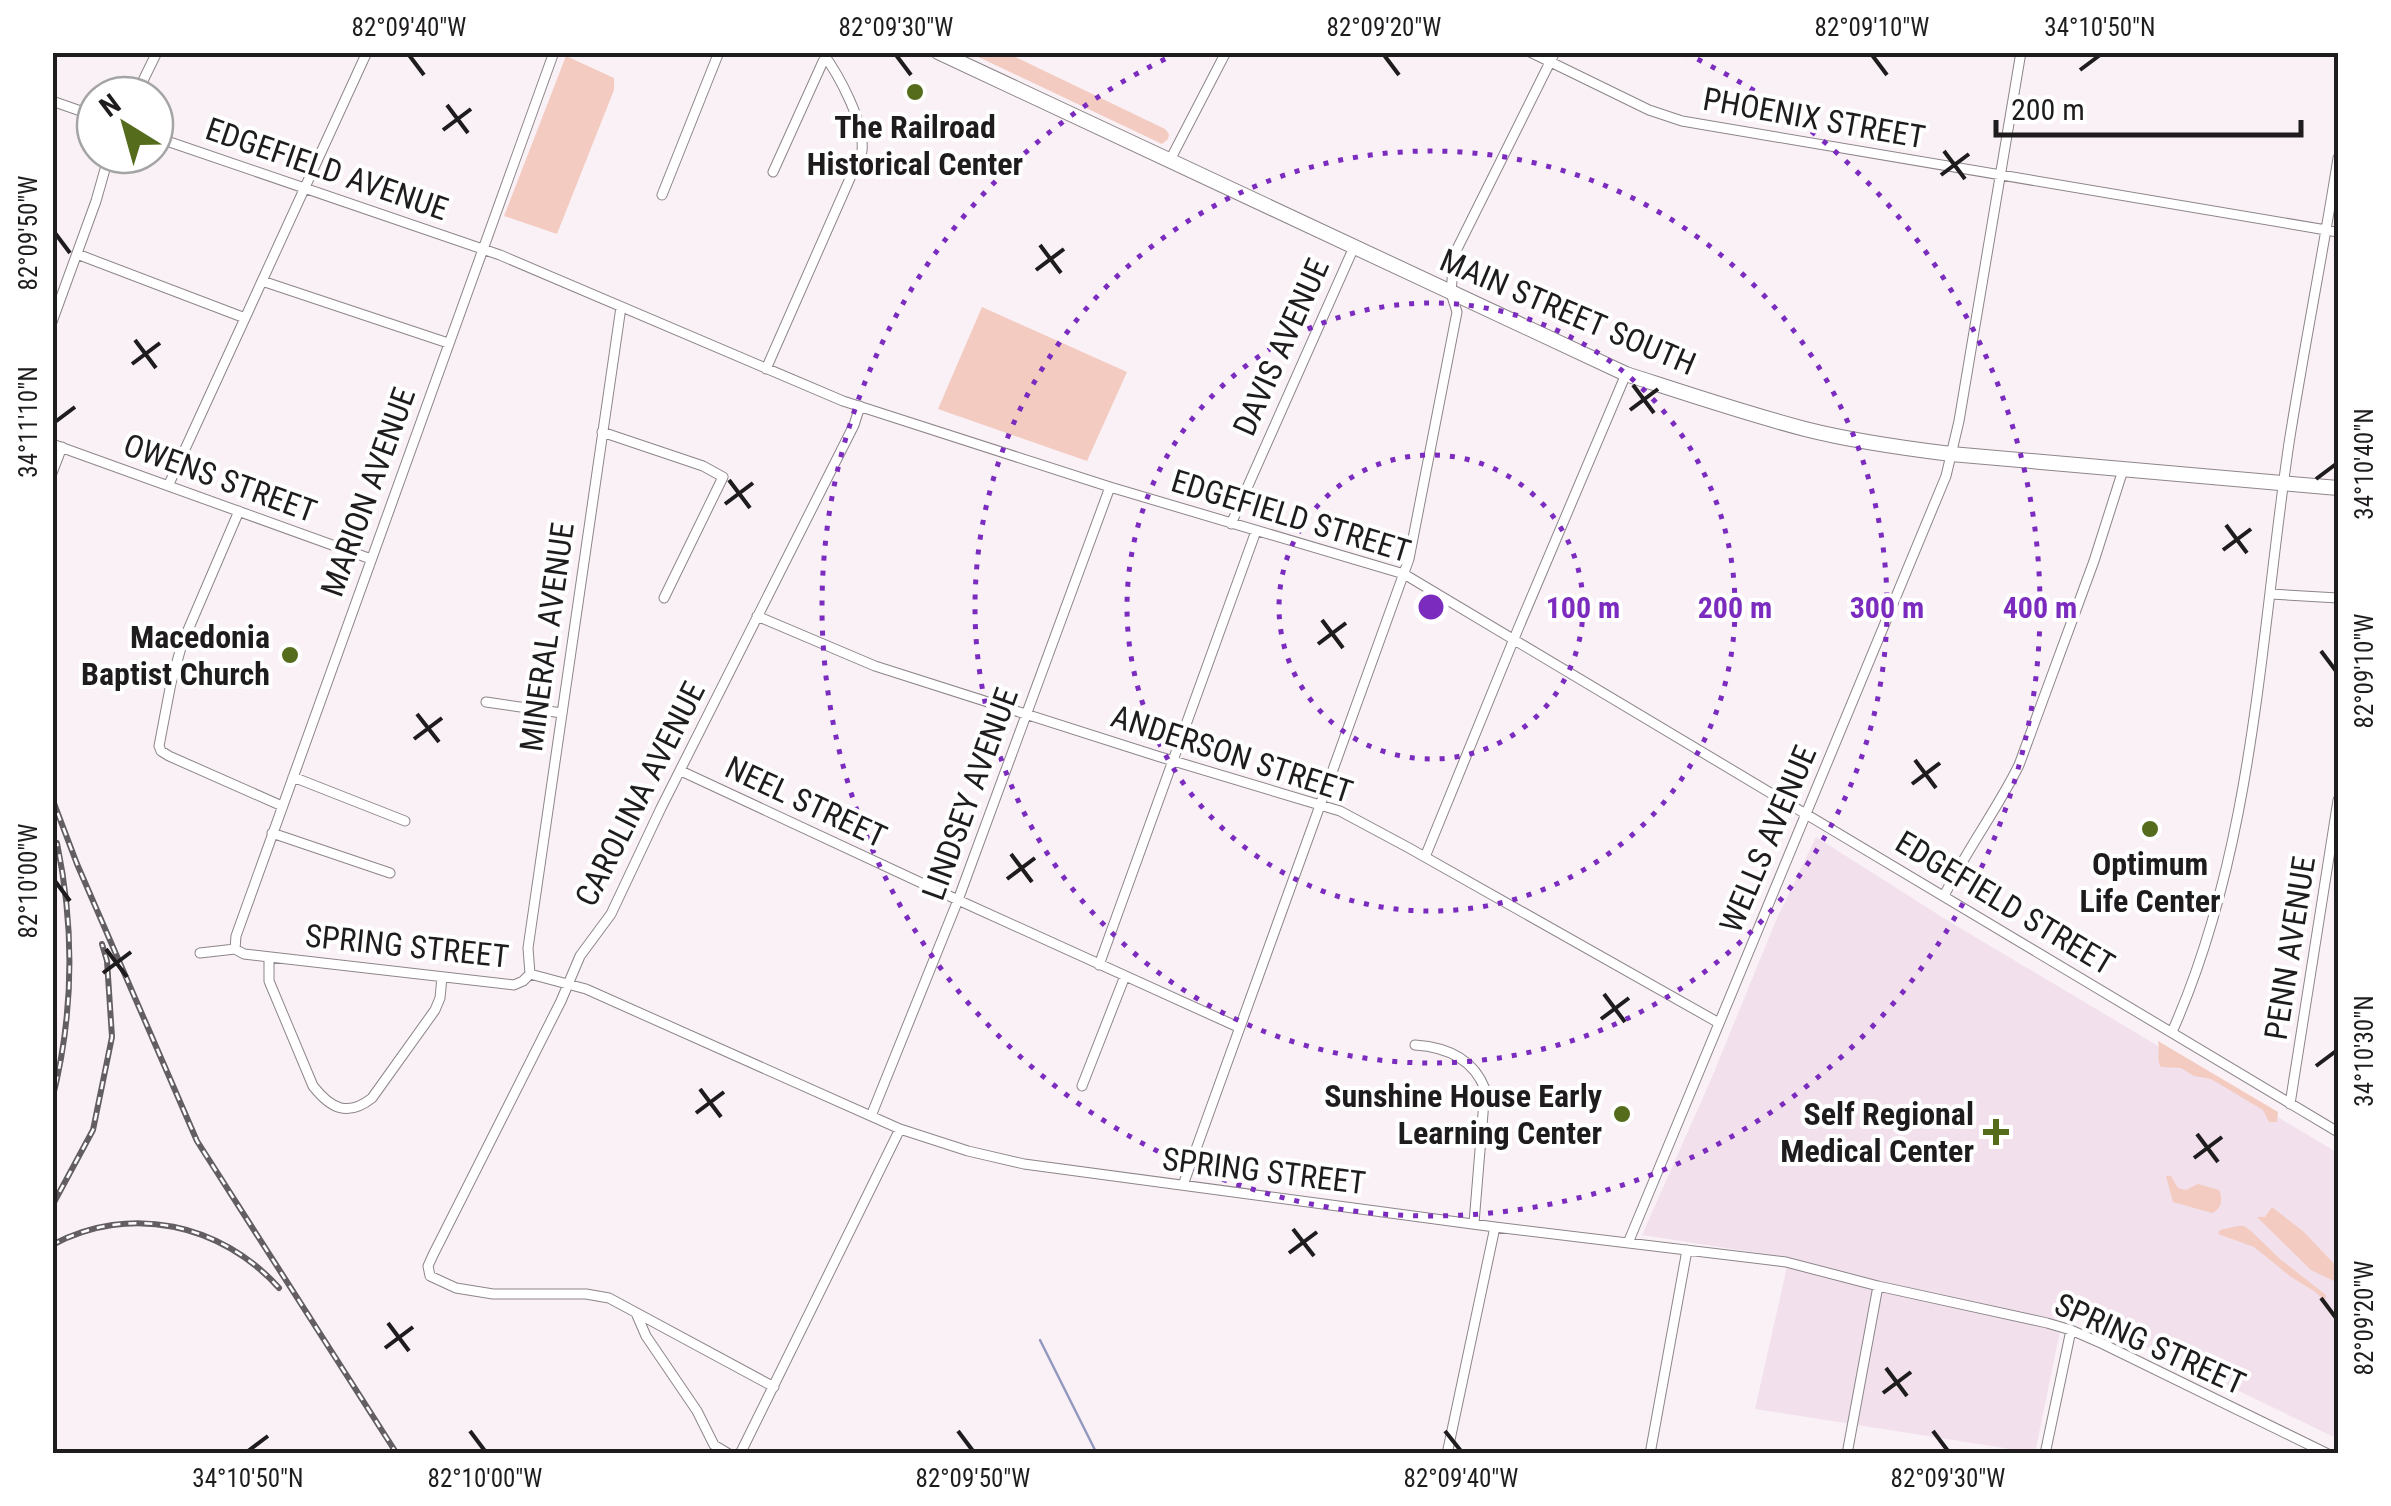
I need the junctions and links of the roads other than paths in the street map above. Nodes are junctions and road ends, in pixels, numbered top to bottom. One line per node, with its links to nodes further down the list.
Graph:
1 (156, 52): 11 (street)
2 (367, 52): 18 (street)
3 (554, 52): 23 (street, MARION AVENUE)
4 (719, 52): 19 (street)
5 (938, 52): 14 (main road, MAIN STREET SOUTH)
6 (1226, 52): 14 (street)
7 (1530, 52): 10 (street, PHOENIX STREET)
8 (2021, 52): 17 (street, WELLS AVENUE)
9 (824, 54): 15 (street); 31 (street)
10 (1552, 57): 17 (street, PHOENIX STREET); 26 (street)
11 (145, 75)
12 (175, 144): 18 (street, EDGEFIELD AVENUE)
13 (2338, 158): 20 (street)
14 (1170, 162): 22 (main road, MAIN STREET SOUTH)
15 (772, 172)
16 (103, 175): 24 (street)
17 (2000, 176): 20 (street, PHOENIX STREET); 36 (street, WELLS AVENUE)
18 (305, 188): 23 (street, EDGEFIELD AVENUE); 25 (street)
19 (662, 195)
20 (2327, 230): 21 (street, PHOENIX STREET); 39 (street)
21 (2338, 232)
22 (1354, 246): 26 (main road, MAIN STREET SOUTH); 44 (street, DAVIS AVENUE)
23 (483, 248): 27 (street, EDGEFIELD STREET); 30 (street, MARION AVENUE)
24 (78, 254): 28 (street); 29 (street)
25 (262, 282): 28 (street); 30 (street)
26 (1451, 293): 32 (main road, MAIN STREET SOUTH); 47 (street)
27 (621, 307): 31 (street, EDGEFIELD STREET); 34 (street, MINERAL AVENUE)
28 (244, 318): 40 (street)
29 (52, 322)
30 (448, 343): 46 (street, MARION AVENUE)
31 (766, 369): 33 (street, EDGEFIELD STREET)
32 (1626, 374): 36 (main road, MAIN STREET SOUTH); 52 (street)
33 (860, 406): 41 (street, EDGEFIELD STREET); 51 (street, CAROLINA AVENUE)
34 (602, 432): 49 (street); 54 (street, MINERAL AVENUE)
35 (57, 446): 38 (street); 40 (street, OWENS STREET)
36 (1950, 454): 37 (main road, MAIN STREET SOUTH); 62 (street, WELLS AVENUE)
37 (2123, 470): 39 (main road, MAIN STREET SOUTH); 67 (street)
38 (52, 473)
39 (2285, 482): 42 (main road, MAIN STREET SOUTH); 48 (street)
40 (169, 484): 43 (street, OWENS STREET)
41 (1110, 487): 44 (street, EDGEFIELD STREET); 55 (street, LINDSEY AVENUE)
42 (2338, 488)
43 (239, 511): 46 (street, OWENS STREET); 61 (street)
44 (1231, 524): 45 (street, EDGEFIELD STREET)
45 (1256, 532): 47 (street, EDGEFIELD STREET); 56 (street)
46 (371, 558): 58 (street, MARION AVENUE)
47 (1404, 574): 52 (street, EDGEFIELD STREET); 60 (street)
48 (2270, 594): 50 (street); 79 (street)
49 (664, 598)
50 (2338, 598)
51 (757, 616): 55 (street, ANDERSON STREET); 57 (street, CAROLINA AVENUE)
52 (1515, 640): 62 (street, EDGEFIELD STREET); 65 (street)
53 (486, 702): 54 (street)
54 (562, 714): 73 (street, MINERAL AVENUE)
55 (1026, 714): 56 (street, ANDERSON STREET); 68 (street, LINDSEY AVENUE)
56 (1172, 760): 60 (street, ANDERSON STREET); 72 (street)
57 (681, 771): 68 (street, NEEL STREET); 76 (street, CAROLINA AVENUE)
58 (293, 777): 61 (street, MARION AVENUE); 63 (street)
59 (2338, 800): 82 (street, PENN AVENUE)
60 (1320, 804): 65 (street, ANDERSON STREET); 78 (street)
61 (282, 806): 64 (street, MARION AVENUE)
62 (1807, 814): 67 (street, EDGEFIELD STREET); 77 (street, WELLS AVENUE)
63 (406, 821)
64 (272, 833): 66 (street); 69 (street, MARION AVENUE)
65 (1425, 857): 77 (street, ANDERSON STREET)
66 (390, 873)
67 (1944, 896): 79 (street, EDGEFIELD STREET)
68 (958, 900): 72 (street, NEEL STREET); 83 (street, LINDSEY AVENUE)
69 (235, 949): 70 (street, SPRING STREET); 71 (street, SPRING STREET)
70 (200, 954)
71 (269, 958): 75 (street, SPRING STREET); 75 (street)
72 (1099, 964): 74 (street, NEEL STREET)
73 (530, 974): 75 (street, SPRING STREET); 76 (street, SPRING STREET)
74 (1124, 976): 78 (street, NEEL STREET); 81 (street)
75 (442, 977)
76 (568, 983): 83 (street, SPRING STREET); 92 (street, CAROLINA AVENUE)
77 (1719, 1022): 89 (street, WELLS AVENUE)
78 (1238, 1027): 86 (street)
79 (2172, 1032): 82 (street, EDGEFIELD STREET)
80 (1415, 1044): 87 (street)
81 (1082, 1086)
82 (2290, 1104): 85 (street, EDGEFIELD STREET)
83 (872, 1116): 84 (street, SPRING STREET)
84 (900, 1129): 86 (street, SPRING STREET); 94 (street)
85 (2338, 1132)
86 (1183, 1186): 87 (street, SPRING STREET)
87 (1474, 1223): 88 (street, SPRING STREET)
88 (1495, 1227): 89 (street, SPRING STREET); 97 (street)
89 (1628, 1242): 90 (street, SPRING STREET)
90 (1687, 1250): 91 (street, SPRING STREET); 98 (street)
91 (1878, 1286): 93 (street, SPRING STREET); 99 (street)
92 (636, 1313): 94 (street); 95 (street)
93 (2071, 1330): 100 (street); 101 (street, SPRING STREET)
94 (774, 1387): 96 (street)
95 (729, 1454)
96 (740, 1454)
97 (1447, 1454)
98 (1650, 1454)
99 (1847, 1454)
100 (2046, 1454)
101 (2328, 1454)

